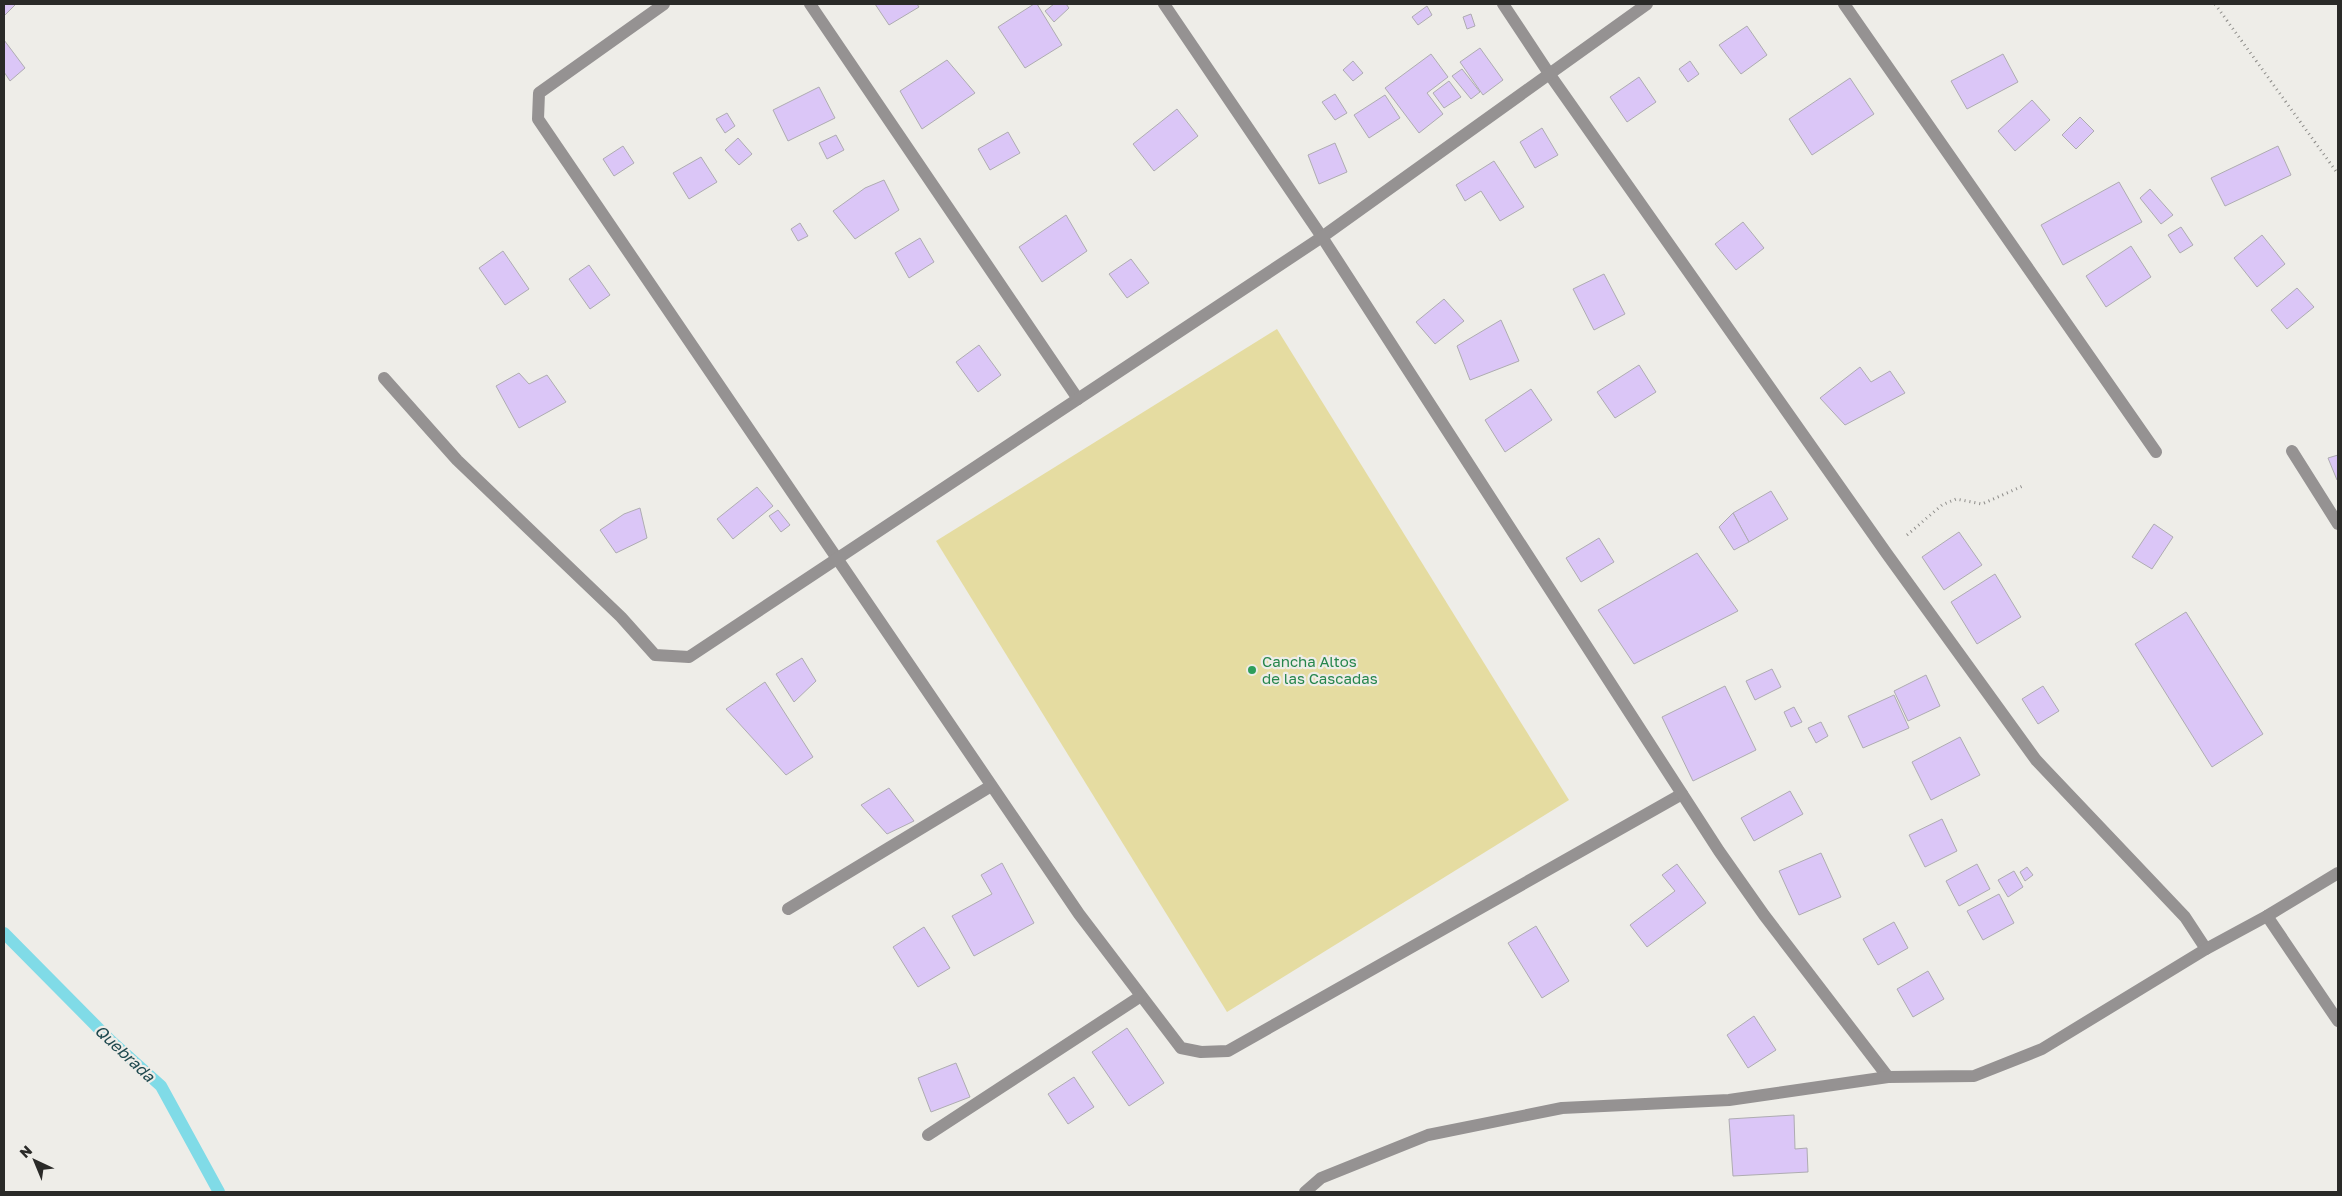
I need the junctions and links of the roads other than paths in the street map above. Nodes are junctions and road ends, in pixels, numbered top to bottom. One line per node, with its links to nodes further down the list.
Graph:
1 (664, 4): 14 (street)
2 (810, 4): 10 (street)
3 (1164, 4): 8 (street)
4 (1503, 4): 7 (street)
5 (1647, 4): 7 (street)
6 (1844, 4): 12 (street)
7 (1550, 75): 8 (street); 20 (street)
8 (1322, 237): 10 (street); 16 (street)
9 (384, 378): 14 (street)
10 (1078, 399): 14 (street)
11 (2292, 451): 13 (street)
12 (2156, 452)
13 (2338, 524)
14 (836, 560): 15 (street)
15 (991, 786): 18 (street); 21 (street)
16 (1682, 794): 21 (street); 23 (street)
17 (2338, 874): 19 (street)
18 (788, 909)
19 (2267, 916): 20 (street); 22 (street)
20 (2206, 949): 23 (street)
21 (1141, 996): 24 (street)
22 (2338, 1021)
23 (1888, 1077): 25 (street)
24 (928, 1135)
25 (1305, 1192)

